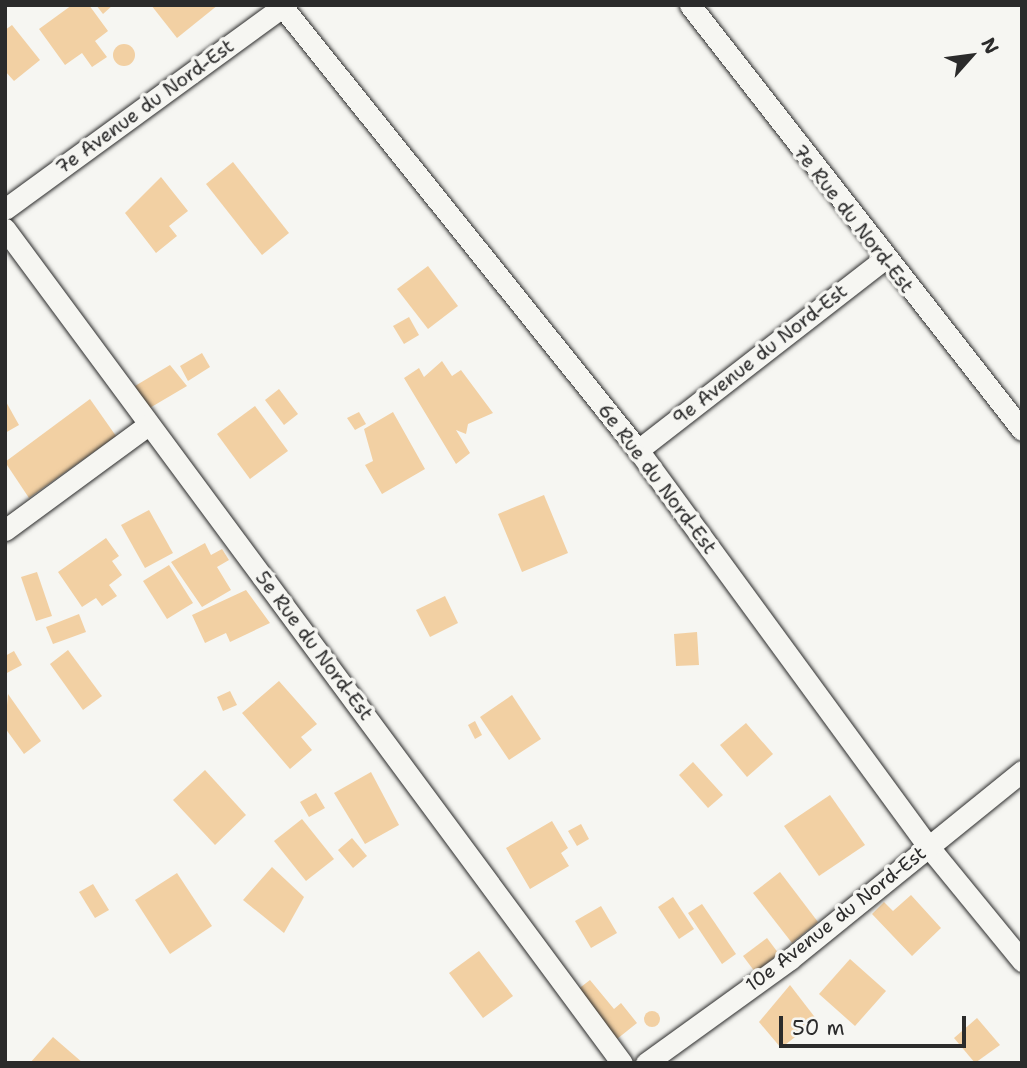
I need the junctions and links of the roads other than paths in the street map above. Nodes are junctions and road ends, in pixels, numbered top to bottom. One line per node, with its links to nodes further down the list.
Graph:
1 (690, 5): 5 (street, 7e Rue du Nord-Est)
2 (283, 6): 3 (street, 7e Avenue du Nord-Est); 8 (street, 6e Rue du Nord-Est)
3 (5, 209)
4 (5, 229): 6 (street, 5e Rue du Nord-Est)
5 (883, 260): 7 (street, 7e Rue du Nord-Est); 8 (street, 9e Avenue du Nord-Est)
6 (148, 425): 9 (street); 13 (street, 5e Rue du Nord-Est)
7 (1022, 430)
8 (638, 450): 11 (street, 6e Rue du Nord-Est)
9 (5, 530)
10 (1022, 771): 11 (street, 10e Avenue du Nord-Est)
11 (928, 846): 12 (street, 6e Rue du Nord-Est); 14 (street, 10e Avenue du Nord-Est)
12 (1022, 961)
13 (622, 1063)
14 (646, 1063)

